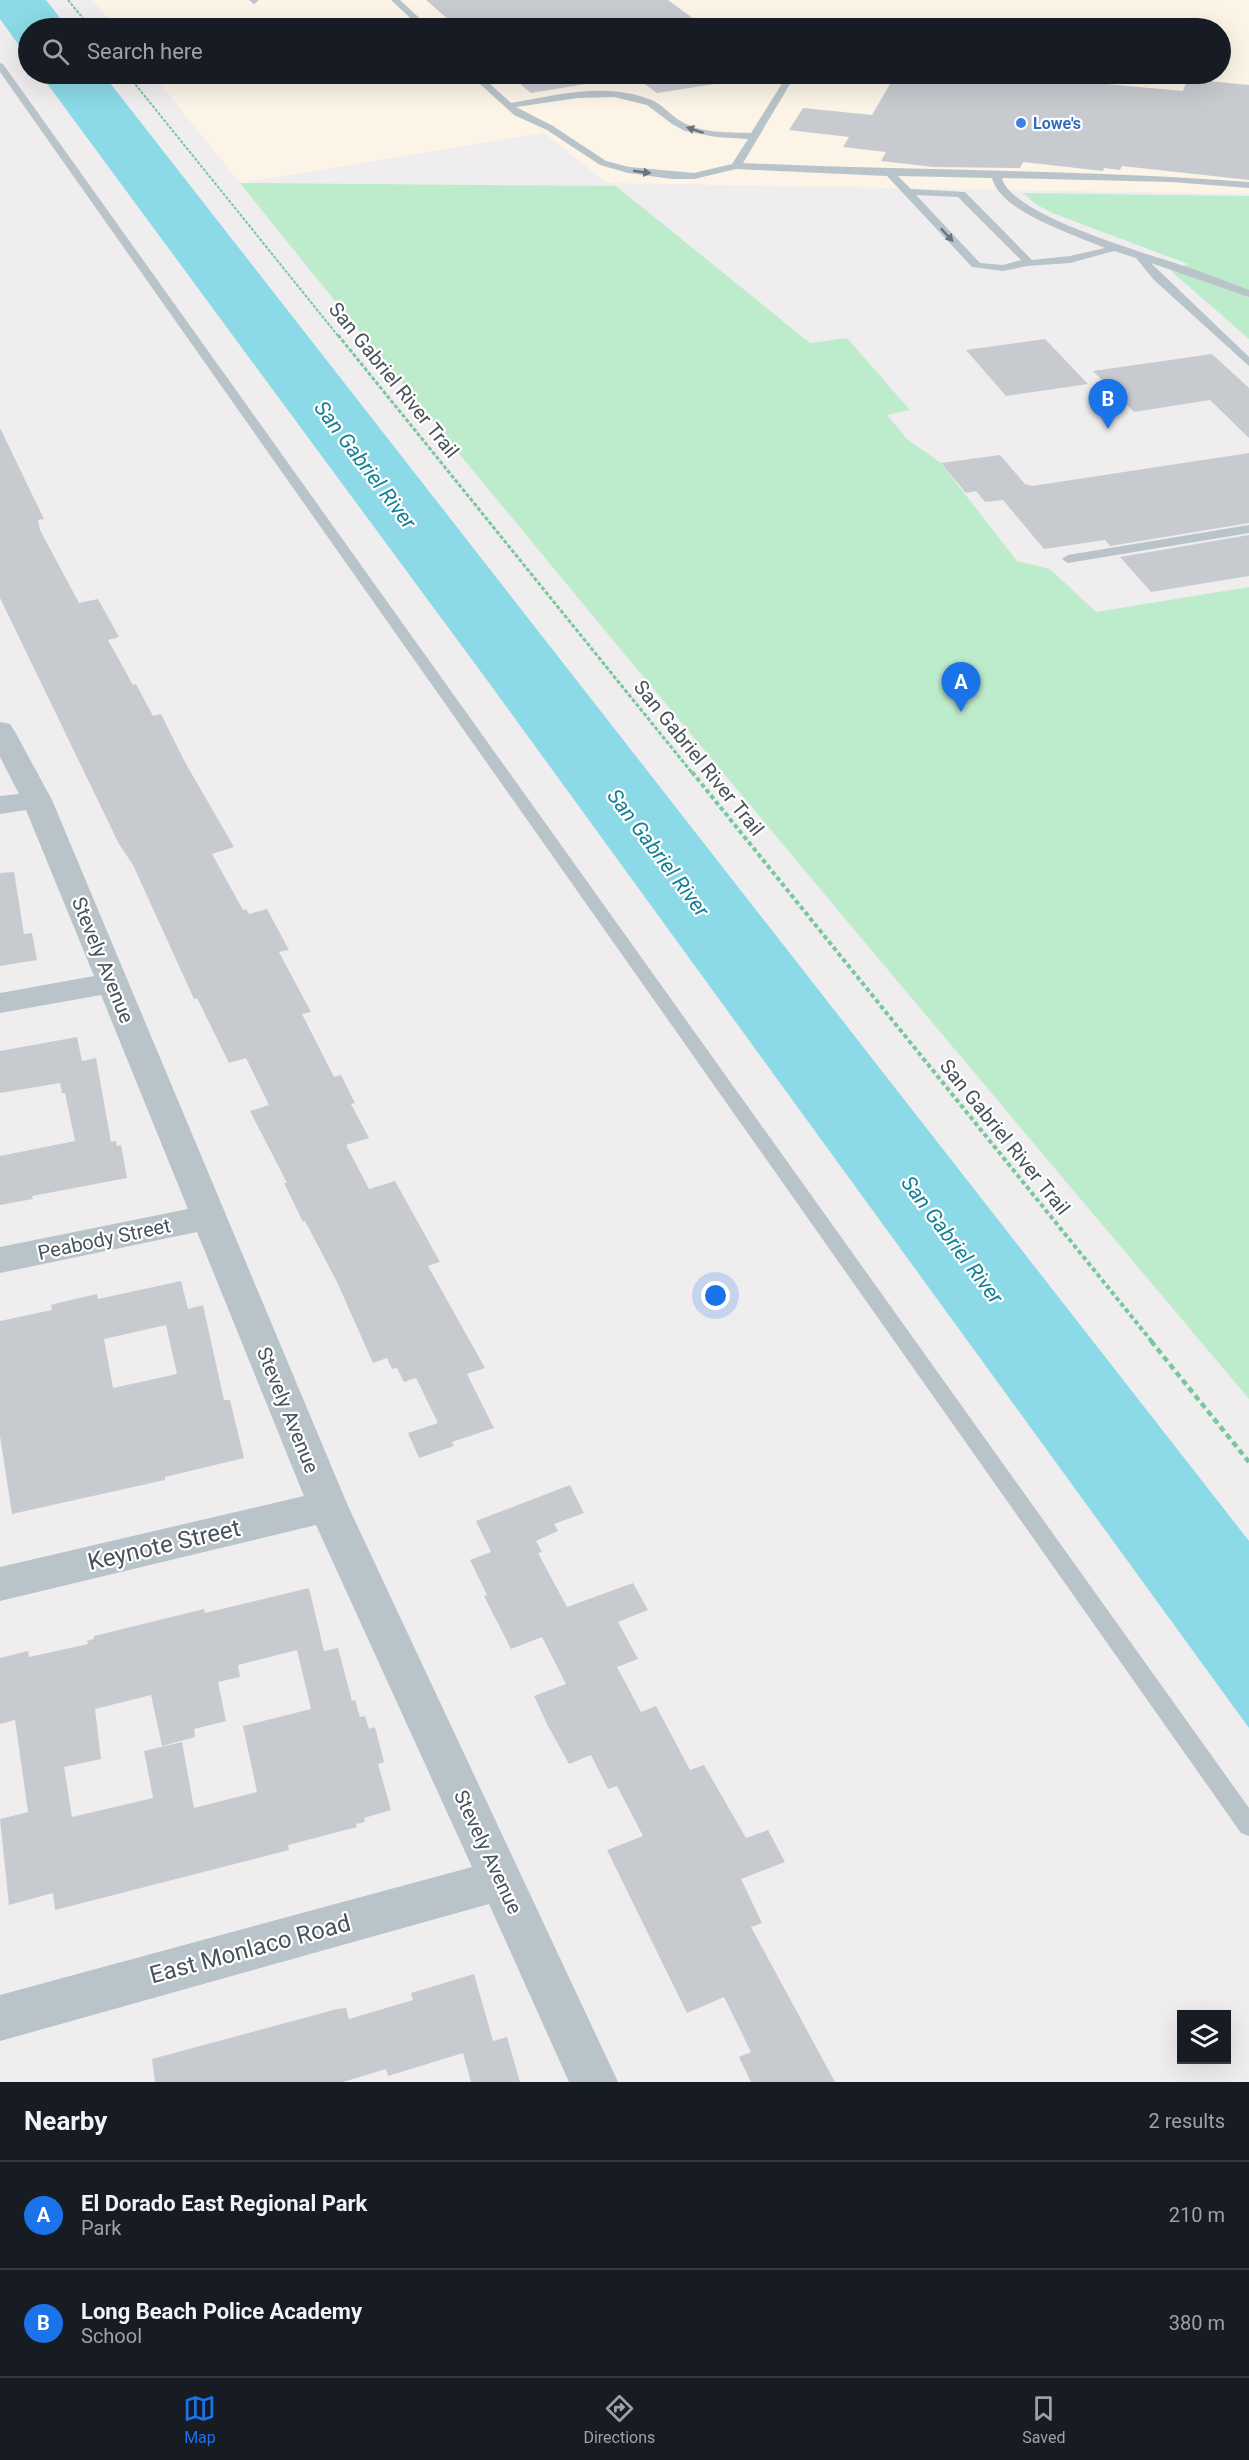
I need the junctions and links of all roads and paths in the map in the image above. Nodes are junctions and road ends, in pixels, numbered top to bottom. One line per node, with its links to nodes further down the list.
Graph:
1 (68, 0): 3 (path)
2 (395, 0): 4 (lane)
3 (83, 18)
4 (415, 18)
5 (0, 66): 33 (lane)
6 (135, 84): 30 (path, San Gabriel River Trail)
7 (485, 84): 9 (lane)
8 (786, 84): 10 (lane)
9 (509, 106): 10 (lane, one-way to 9); 11 (lane, one-way to 11)
10 (753, 136): 11 (lane)
11 (736, 166): 12 (lane)
12 (890, 173): 13 (lane); 15 (lane)
13 (996, 175): 14 (lane); 16 (lane)
14 (1249, 185)
15 (908, 192): 18 (lane, one-way to 18); 18 (lane)
16 (1114, 248): 17 (lane); 18 (lane)
17 (1140, 256): 19 (lane); 20 (lane)
18 (1026, 263)
19 (1249, 294)
20 (1249, 363)
21 (1249, 529): 22 (lane)
22 (1068, 559)
23 (0, 730): 24 (street, Stevely Avenue)
24 (37, 800): 25 (street); 26 (street, Stevely Avenue)
25 (0, 806)
26 (112, 983): 27 (street); 28 (street, Stevely Avenue)
27 (0, 1003)
28 (208, 1217): 29 (street, Peabody Street); 31 (street, Stevely Avenue)
29 (0, 1260)
30 (1249, 1462)
31 (328, 1506): 32 (street, Keynote Street); 34 (street, Stevely Avenue)
32 (0, 1584)
33 (1249, 1826)
34 (501, 1880): 35 (street, East Monlaco Road); 36 (street, Stevely Avenue)
35 (0, 2018)
36 (594, 2082)

